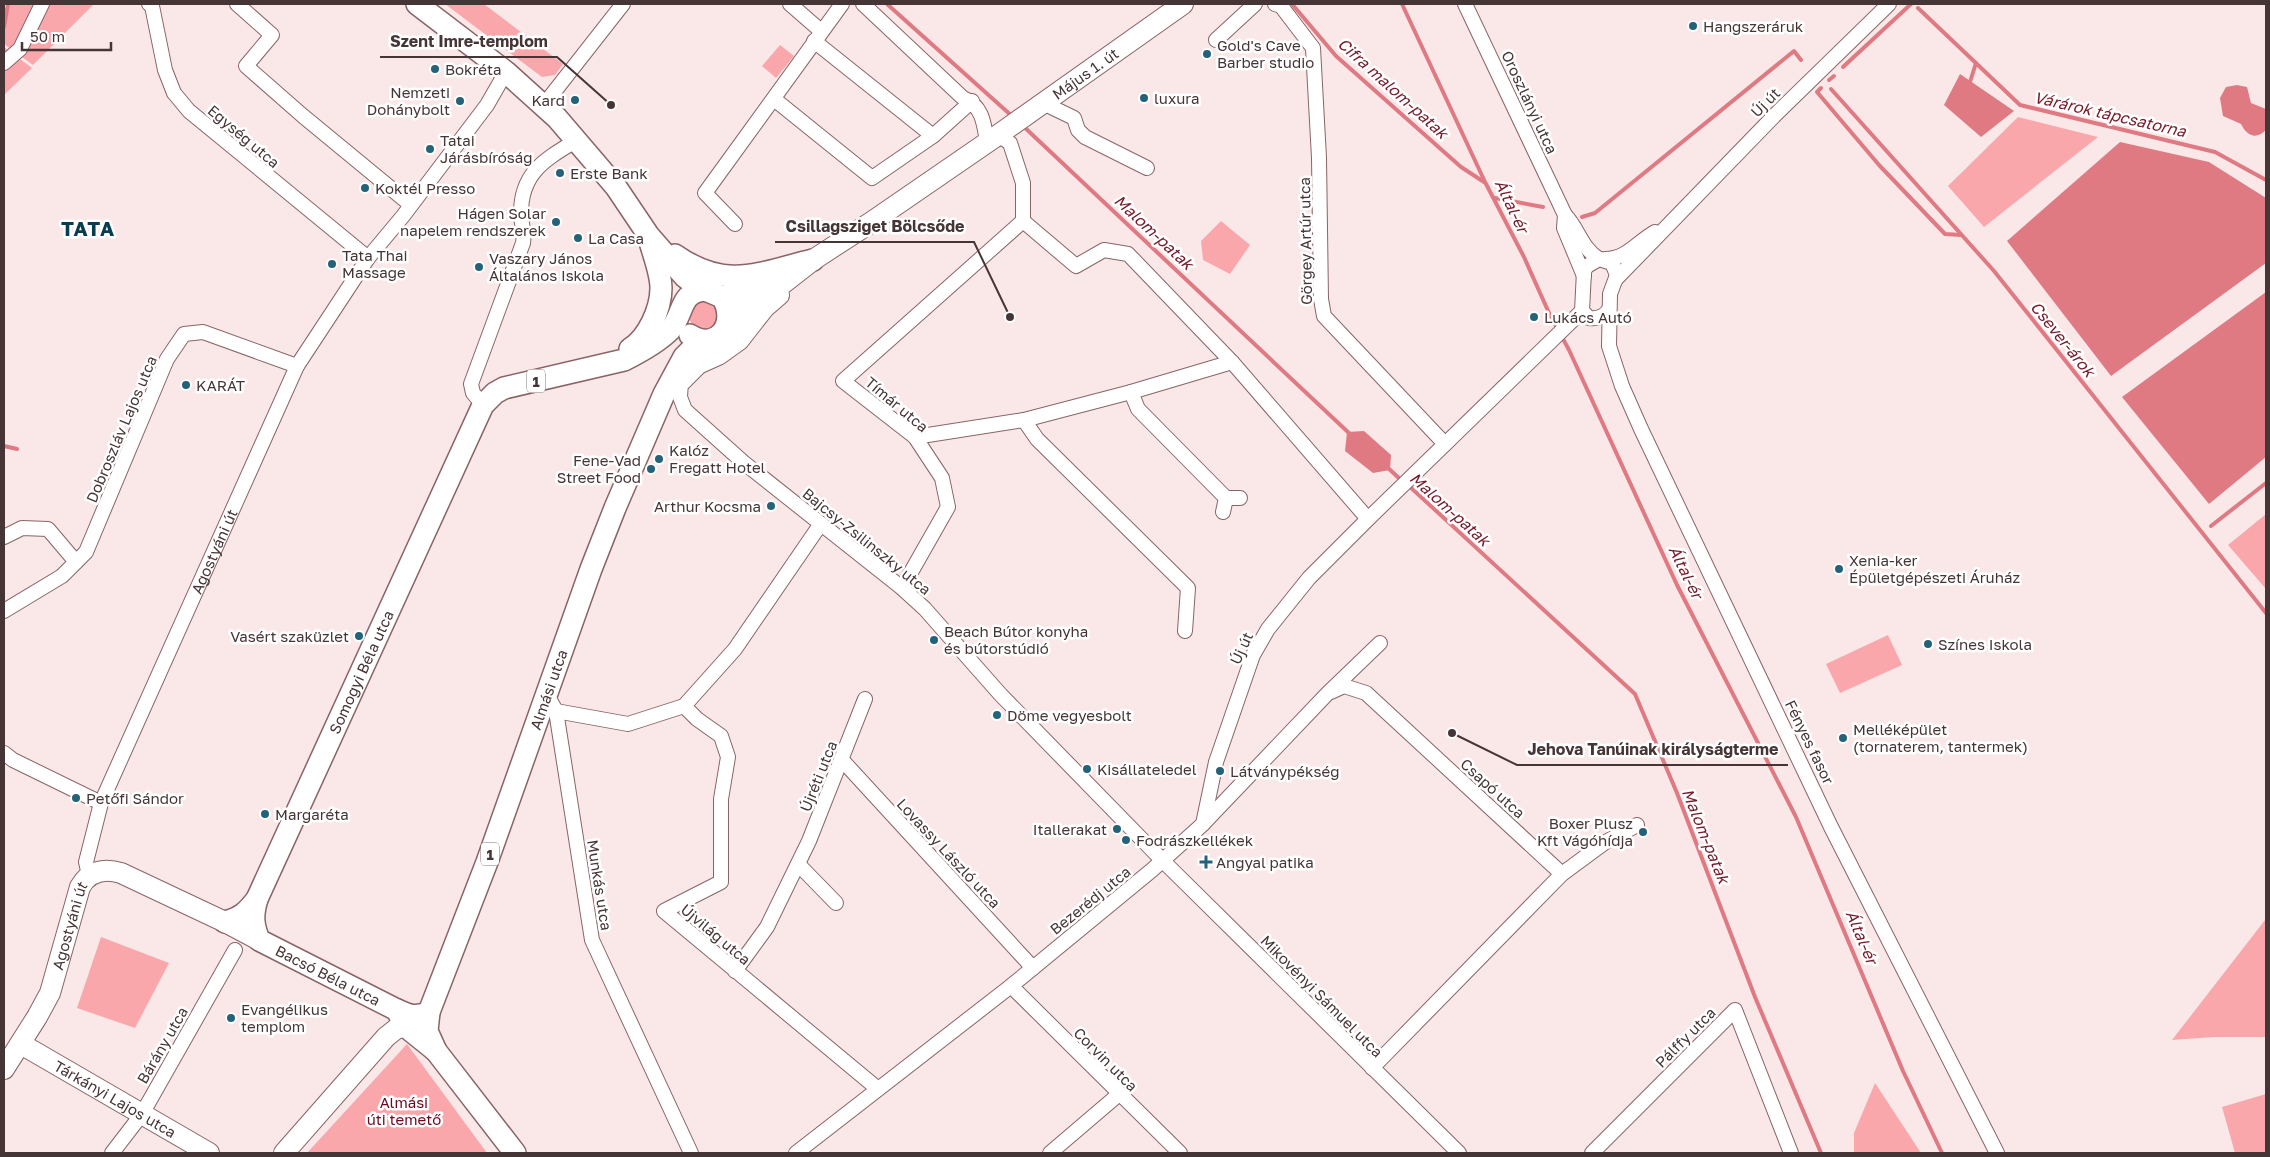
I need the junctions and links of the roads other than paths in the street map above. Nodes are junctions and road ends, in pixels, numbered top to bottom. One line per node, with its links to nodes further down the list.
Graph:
1 (42, 4): 16 (street)
2 (151, 4): 32 (street, Egység utca)
3 (236, 4): 26 (street)
4 (623, 4): 21 (street)
5 (790, 4): 14 (street)
6 (842, 4): 14 (street)
7 (862, 4): 19 (street)
8 (1183, 4): 20 (main road, Május 1. út)
9 (1255, 4): 15 (street)
10 (1275, 4): 55 (street, Görgey Artúr utca)
11 (1465, 4): 27 (street, Oroszlányi utca)
12 (1889, 4): 30 (street, Új út)
13 (420, 5): 17 (main road, 1)
14 (818, 36): 18 (street); 23 (street)
15 (1216, 40)
16 (4, 64)
17 (506, 72): 21 (main road, 1); 26 (street, Agostyáni út)
18 (774, 99): 23 (street); 29 (street)
19 (972, 101): 22 (street); 23 (street)
20 (1043, 103): 22 (main road, Május 1. út); 25 (street)
21 (543, 106): 24 (main road, 1)
22 (1005, 130): 28 (street); 34 (main road, Május 1. út)
23 (933, 136)
24 (577, 140): 31 (main road, 1); 49 (street)
25 (1147, 168)
26 (412, 205): 32 (street, Agostyáni út)
27 (1565, 215): 33 (street, Oroszlányi utca); 35 (street, Oroszlányi utca)
28 (1023, 221): 44 (street); 54 (street, Tímár utca)
29 (735, 224)
30 (1666, 226): 33 (street, Új út); 36 (street, Új út)
31 (649, 236): 34 (main road); 37 (main road, 1); 38 (main road, 1); 46 (main road, 1)
32 (368, 258): 45 (street, Agostyáni út)
33 (1602, 259): 35 (street); 36 (street, Oroszlányi utca)
34 (813, 260): 37 (main road, Május 1. út); 41 (main road, Május 1. út); 47 (main road)
35 (1584, 276): 40 (street)
36 (1616, 279): 39 (street, Fényes fasor)
37 (715, 293): 38 (main road, 1); 41 (main road)
38 (681, 309): 43 (main road, 1); 46 (main road, 1)
39 (1609, 309): 40 (street, Új út); 42 (street, Fényes fasor)
40 (1588, 315): 42 (street, Fényes fasor); 55 (street, Új út)
41 (727, 326): 43 (main road, 1)
42 (1608, 339): 106 (street, Fényes fasor)
43 (702, 340): 53 (main road, Almási utca / 1)
44 (1232, 362): 48 (street); 57 (street)
45 (297, 366): 60 (street, Dobroszláv Lajos utca); 71 (street, Agostyáni út)
46 (596, 368): 49 (main road, Somogyi Béla utca / 1)
47 (681, 381): 50 (main road); 51 (street)
48 (1131, 392): 52 (street); 56 (street)
49 (483, 406): 78 (main road, Somogyi Béla utca / 1)
50 (663, 410): 51 (street); 53 (main road)
51 (684, 410): 58 (street, Bajcsy-Zsilinszky utca)
52 (1024, 420): 54 (street); 63 (street)
53 (647, 435): 67 (main road, Almási utca / 1)
54 (915, 437): 61 (street, Tímár utca)
55 (1446, 444): 57 (street, Új út)
56 (1223, 512)
57 (1368, 519): 72 (street, Új út)
58 (820, 525): 61 (street, Bajcsy-Zsilinszky utca); 68 (street)
59 (4, 537): 60 (street)
60 (76, 562): 62 (street, Dobroszláv Lajos utca)
61 (902, 588): 74 (street, Bajcsy-Zsilinszky utca)
62 (4, 611)
63 (1185, 631)
64 (1380, 643): 65 (street, Bezerédj utca)
65 (1327, 694): 72 (street, Bezerédj utca); 76 (street, Csapó utca)
66 (866, 700): 70 (street, Újréti utca)
67 (551, 703): 68 (street); 86 (main road, Almási utca / 1); 99 (street, Munkás utca)
68 (684, 706): 84 (street, Újvilág utca)
69 (4, 753): 71 (street)
70 (842, 760): 75 (street, Újréti utca); 83 (street, Lovassy László utca)
71 (101, 803): 77 (street, Agostyáni út)
72 (1203, 824): 74 (street, Bezerédj utca)
73 (1637, 825): 76 (street)
74 (1163, 861): 83 (street, Bezerédj utca); 91 (street, Mikovényi Sámuel utca)
75 (798, 864): 79 (street); 84 (street, Újréti utca)
76 (1562, 874): 91 (street)
77 (89, 875): 80 (main road, Bacsó Béla utca); 88 (main road, Agostyáni út)
78 (257, 899): 80 (main road); 81 (main road, Somogyi Béla utca / 1)
79 (836, 903)
80 (225, 922): 81 (main road, Bacsó Béla utca)
81 (259, 940): 87 (main road, Bacsó Béla utca / 1)
82 (235, 950): 94 (street, Bárány utca)
83 (1032, 968): 85 (street, Bezerédj utca)
84 (735, 971): 92 (street, Újvilág utca)
85 (1011, 986): 92 (street, Bezerédj utca); 93 (street, Corvin utca)
86 (430, 1012): 87 (main road); 89 (main road, Almási utca / 1)
87 (401, 1018): 89 (main road, Bacsó Béla utca / 1); 97 (main road)
88 (21, 1044): 90 (main road, Agostyáni út); 94 (main road, Tárkányi Lajos utca)
89 (436, 1051): 98 (main road, Bacsó Béla utca / 1)
90 (5, 1064)
91 (1372, 1068): 103 (street, Mikovényi Sámuel utca)
92 (878, 1089): 100 (street, Bezerédj utca)
93 (1118, 1094): 101 (street); 102 (street, Corvin utca)
94 (142, 1114): 95 (street, Bárány utca); 96 (main road, Tárkányi Lajos utca)
95 (112, 1153)
96 (209, 1153)
97 (284, 1153)
98 (515, 1153)
99 (691, 1153)
100 (796, 1153)
101 (1050, 1153)
102 (1180, 1153)
103 (1459, 1153)
104 (1592, 1153): 105 (street, Pálffy utca)
105 (1791, 1153)
106 (1997, 1153)

